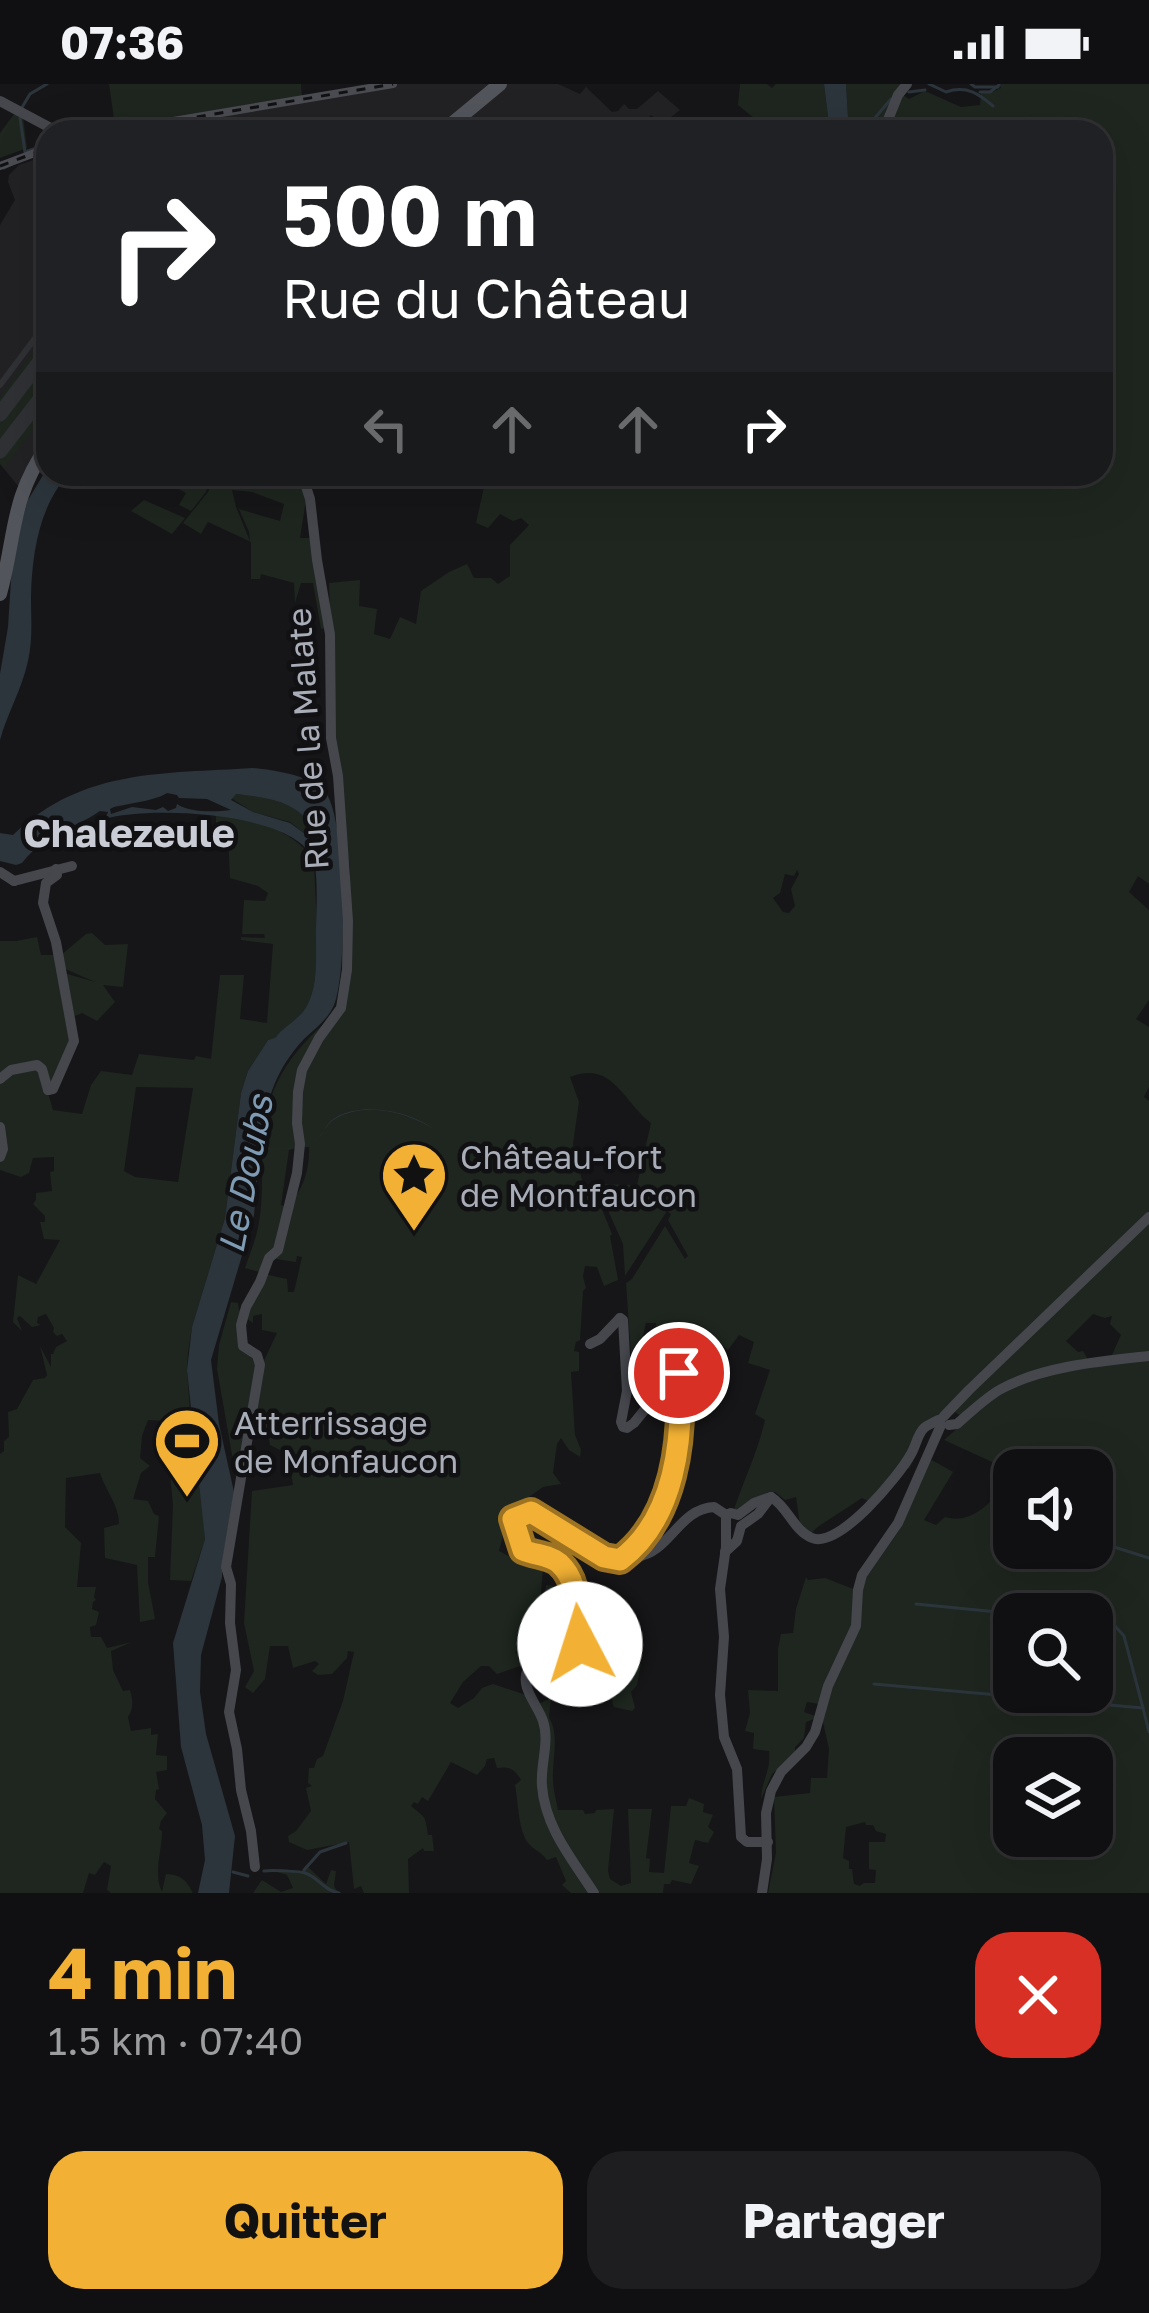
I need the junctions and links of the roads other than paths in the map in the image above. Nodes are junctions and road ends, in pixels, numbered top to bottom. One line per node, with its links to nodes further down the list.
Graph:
1 (908, 84): 5 (street)
2 (505, 85): 4 (main road)
3 (0, 100): 6 (street)
4 (457, 120)
5 (888, 120)
6 (36, 122)
7 (36, 463): 9 (main road)
8 (305, 486): 25 (street, Rue de la Malate)
9 (0, 591)
10 (72, 866): 11 (street)
11 (56, 869): 12 (street); 13 (street)
12 (10, 878)
13 (0, 1079)
14 (0, 1126): 15 (street)
15 (0, 1157)
16 (1149, 1217): 19 (street)
17 (590, 1344): 23 (street)
18 (1149, 1356): 19 (street)
19 (946, 1422): 20 (street); 24 (street)
20 (771, 1498): 21 (street); 22 (street)
21 (727, 1515): 22 (street); 23 (street)
22 (728, 1547): 24 (street)
23 (626, 1555): 27 (street)
24 (764, 1836): 26 (street)
25 (255, 1867)
26 (762, 1890)
27 (594, 1893)

